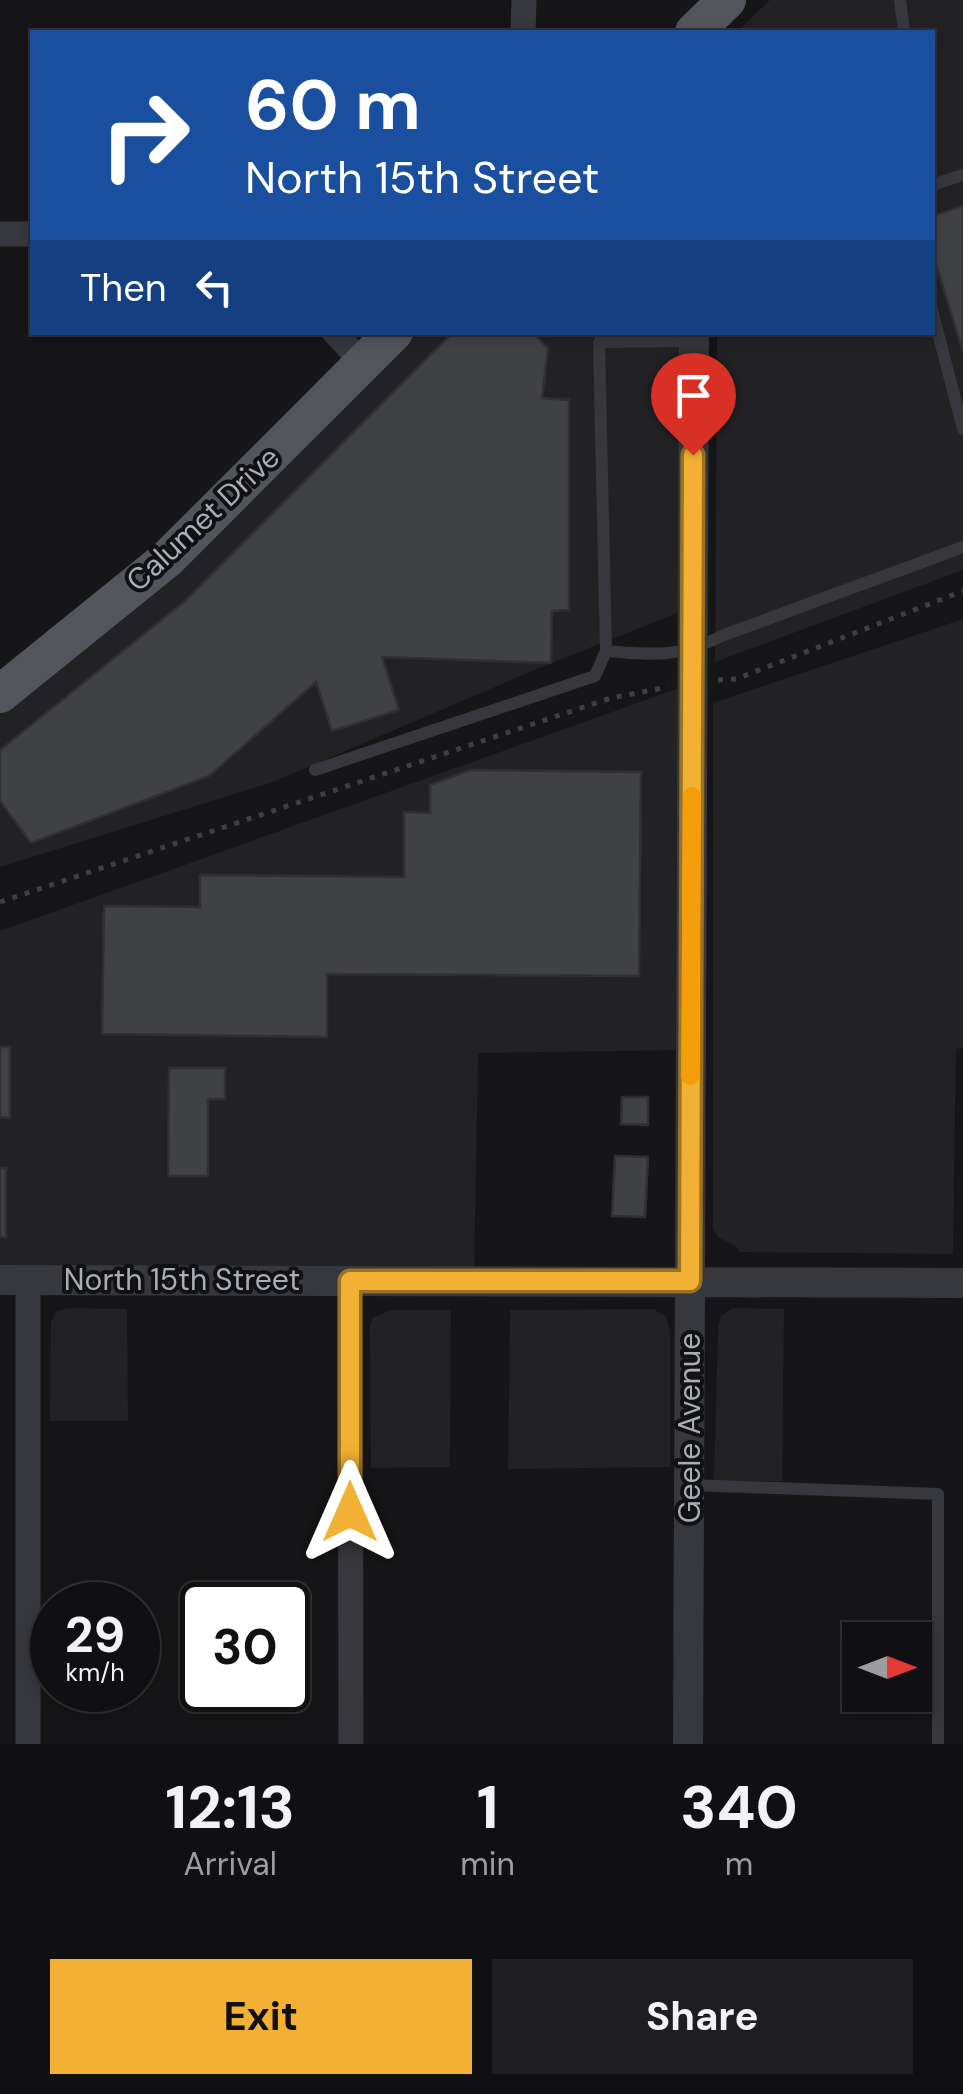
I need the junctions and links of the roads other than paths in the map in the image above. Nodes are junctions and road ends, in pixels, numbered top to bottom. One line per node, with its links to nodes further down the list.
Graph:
1 (524, 0): 5 (street)
2 (694, 0): 6 (street)
3 (726, 0): 7 (main road)
4 (900, 0): 8 (lane)
5 (524, 30)
6 (694, 30)
7 (696, 30)
8 (904, 30)
9 (963, 175): 10 (lane)
10 (935, 184)
11 (0, 234): 12 (street)
12 (30, 234)
13 (935, 322): 19 (lane)
14 (337, 335): 18 (street)
15 (391, 335): 18 (main road, Calumet Drive)
16 (594, 337): 17 (lane); 21 (lane)
17 (694, 337): 22 (street, Geele Avenue)
18 (364, 363): 23 (main road, Calumet Drive)
19 (963, 429)
20 (963, 547): 22 (lane)
21 (606, 651): 22 (lane); 24 (lane)
22 (692, 651): 27 (street, Geele Avenue)
23 (0, 694)
24 (315, 770)
25 (14, 1280): 26 (street, North 15th Street); 30 (street)
26 (350, 1281): 27 (street, North 15th Street); 31 (street)
27 (690, 1281): 28 (street, North 15th Street); 29 (street, Geele Avenue)
28 (963, 1283)
29 (690, 1485): 32 (street, Geele Avenue); 33 (lane)
30 (28, 1744)
31 (351, 1744)
32 (688, 1744)
33 (938, 1744)

